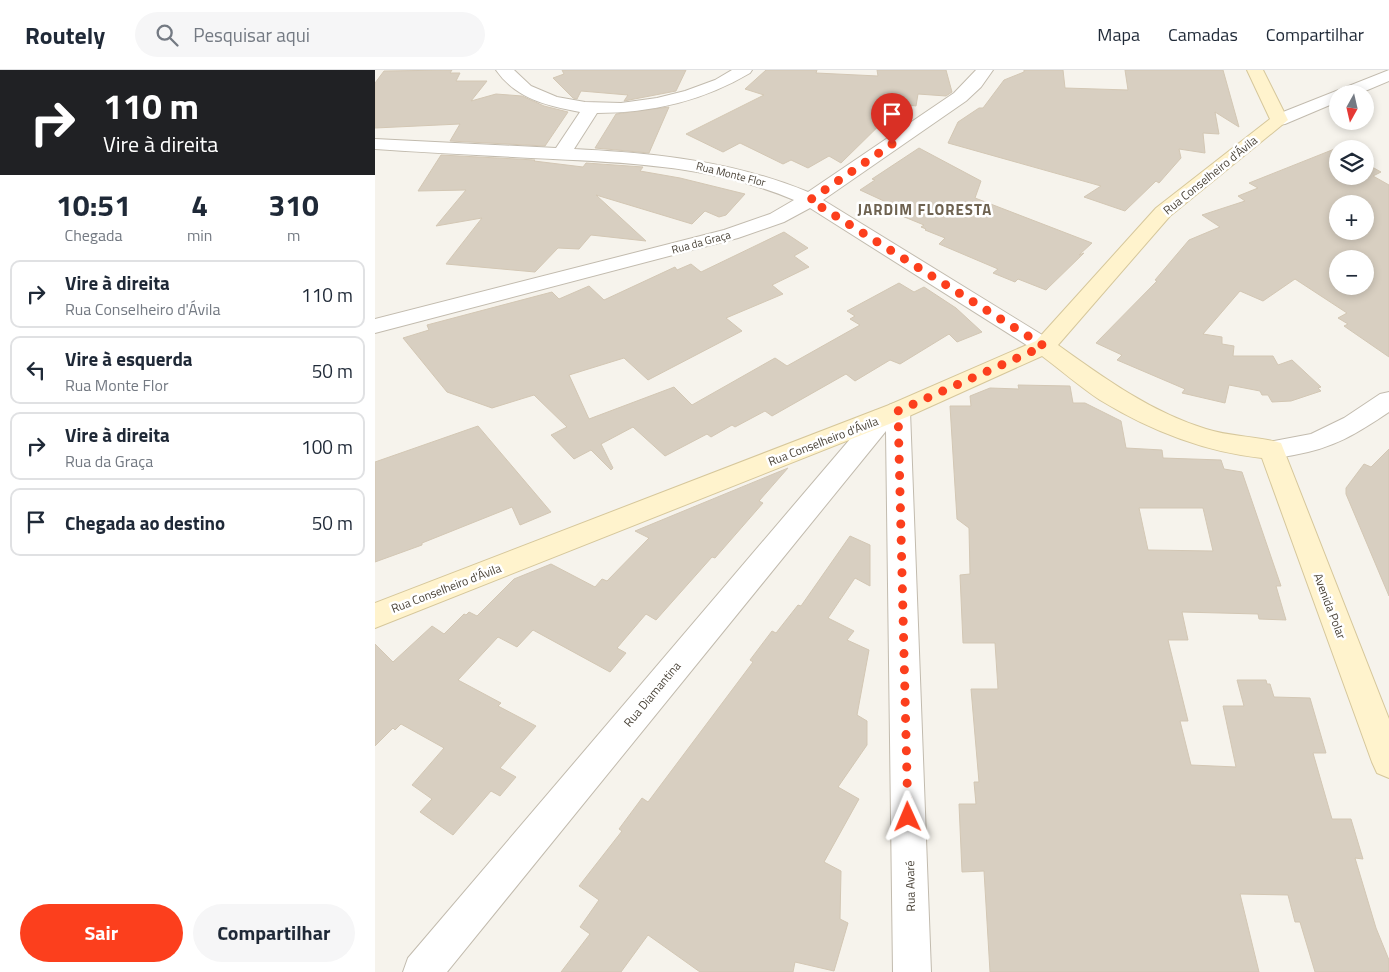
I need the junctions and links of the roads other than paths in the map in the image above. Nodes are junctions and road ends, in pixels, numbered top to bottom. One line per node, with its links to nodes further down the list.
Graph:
1 (504, 70): 8 (street)
2 (744, 70): 8 (street)
3 (985, 70): 12 (street, Rua da Graça)
4 (1255, 70): 9 (street)
5 (1389, 75): 6 (street)
6 (1365, 85)
7 (1329, 99): 9 (street, Rua Conselheiro d'Ávila)
8 (591, 109): 11 (street)
9 (1279, 120): 14 (street, Rua Conselheiro d'Ávila)
10 (375, 144): 11 (street, Rua Monte Flor)
11 (562, 152): 12 (street, Rua Monte Flor)
12 (810, 200): 13 (street, Rua da Graça); 14 (street, Rua Monte Flor)
13 (375, 326)
14 (1044, 346): 16 (street, Rua Conselheiro d'Ávila); 17 (street)
15 (1389, 400): 17 (street)
16 (890, 414): 18 (street, Rua Conselheiro d'Ávila); 20 (street, Rua Diamantina); 21 (street, Rua Avaré)
17 (1272, 450): 19 (street, Avenida Polar)
18 (375, 616)
19 (1387, 754)
20 (421, 972)
21 (912, 972)

